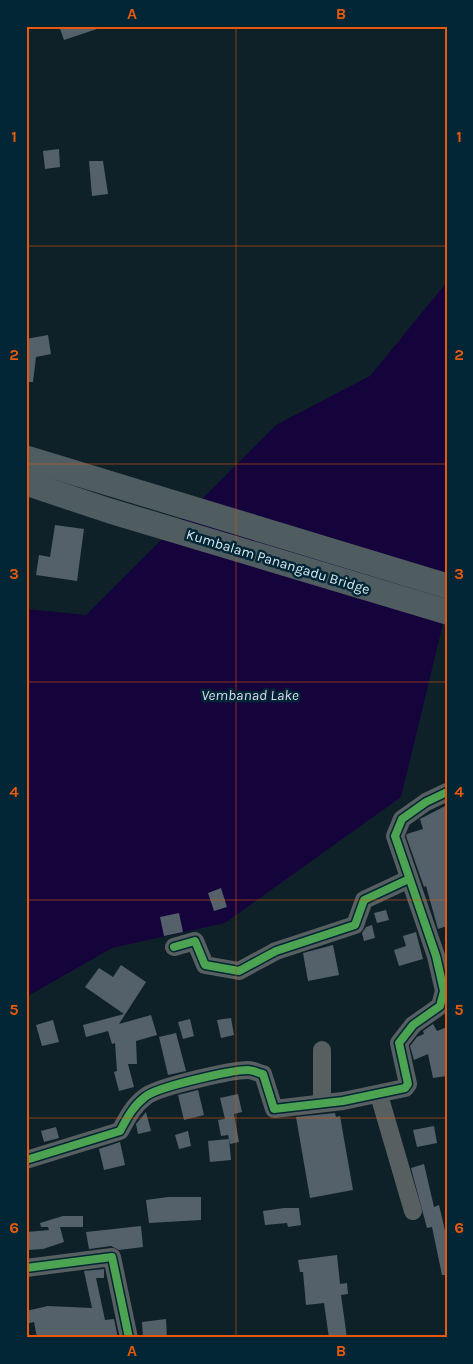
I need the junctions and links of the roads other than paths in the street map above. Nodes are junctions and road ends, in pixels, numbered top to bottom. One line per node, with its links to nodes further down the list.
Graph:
1 (35, 473): 2 (highway, Kumbalam Panangadu Bridge); 3 (highway, Kumbalam Panangadu Bridge)
2 (447, 586)
3 (447, 612)
4 (447, 792): 5 (street)
5 (409, 879): 6 (street); 8 (street)
6 (174, 947)
7 (322, 1050): 9 (street)
8 (379, 1094): 9 (street); 11 (street)
9 (322, 1103): 10 (street)
10 (26, 1160)
11 (413, 1210)
12 (26, 1268): 13 (street)
13 (128, 1338)

